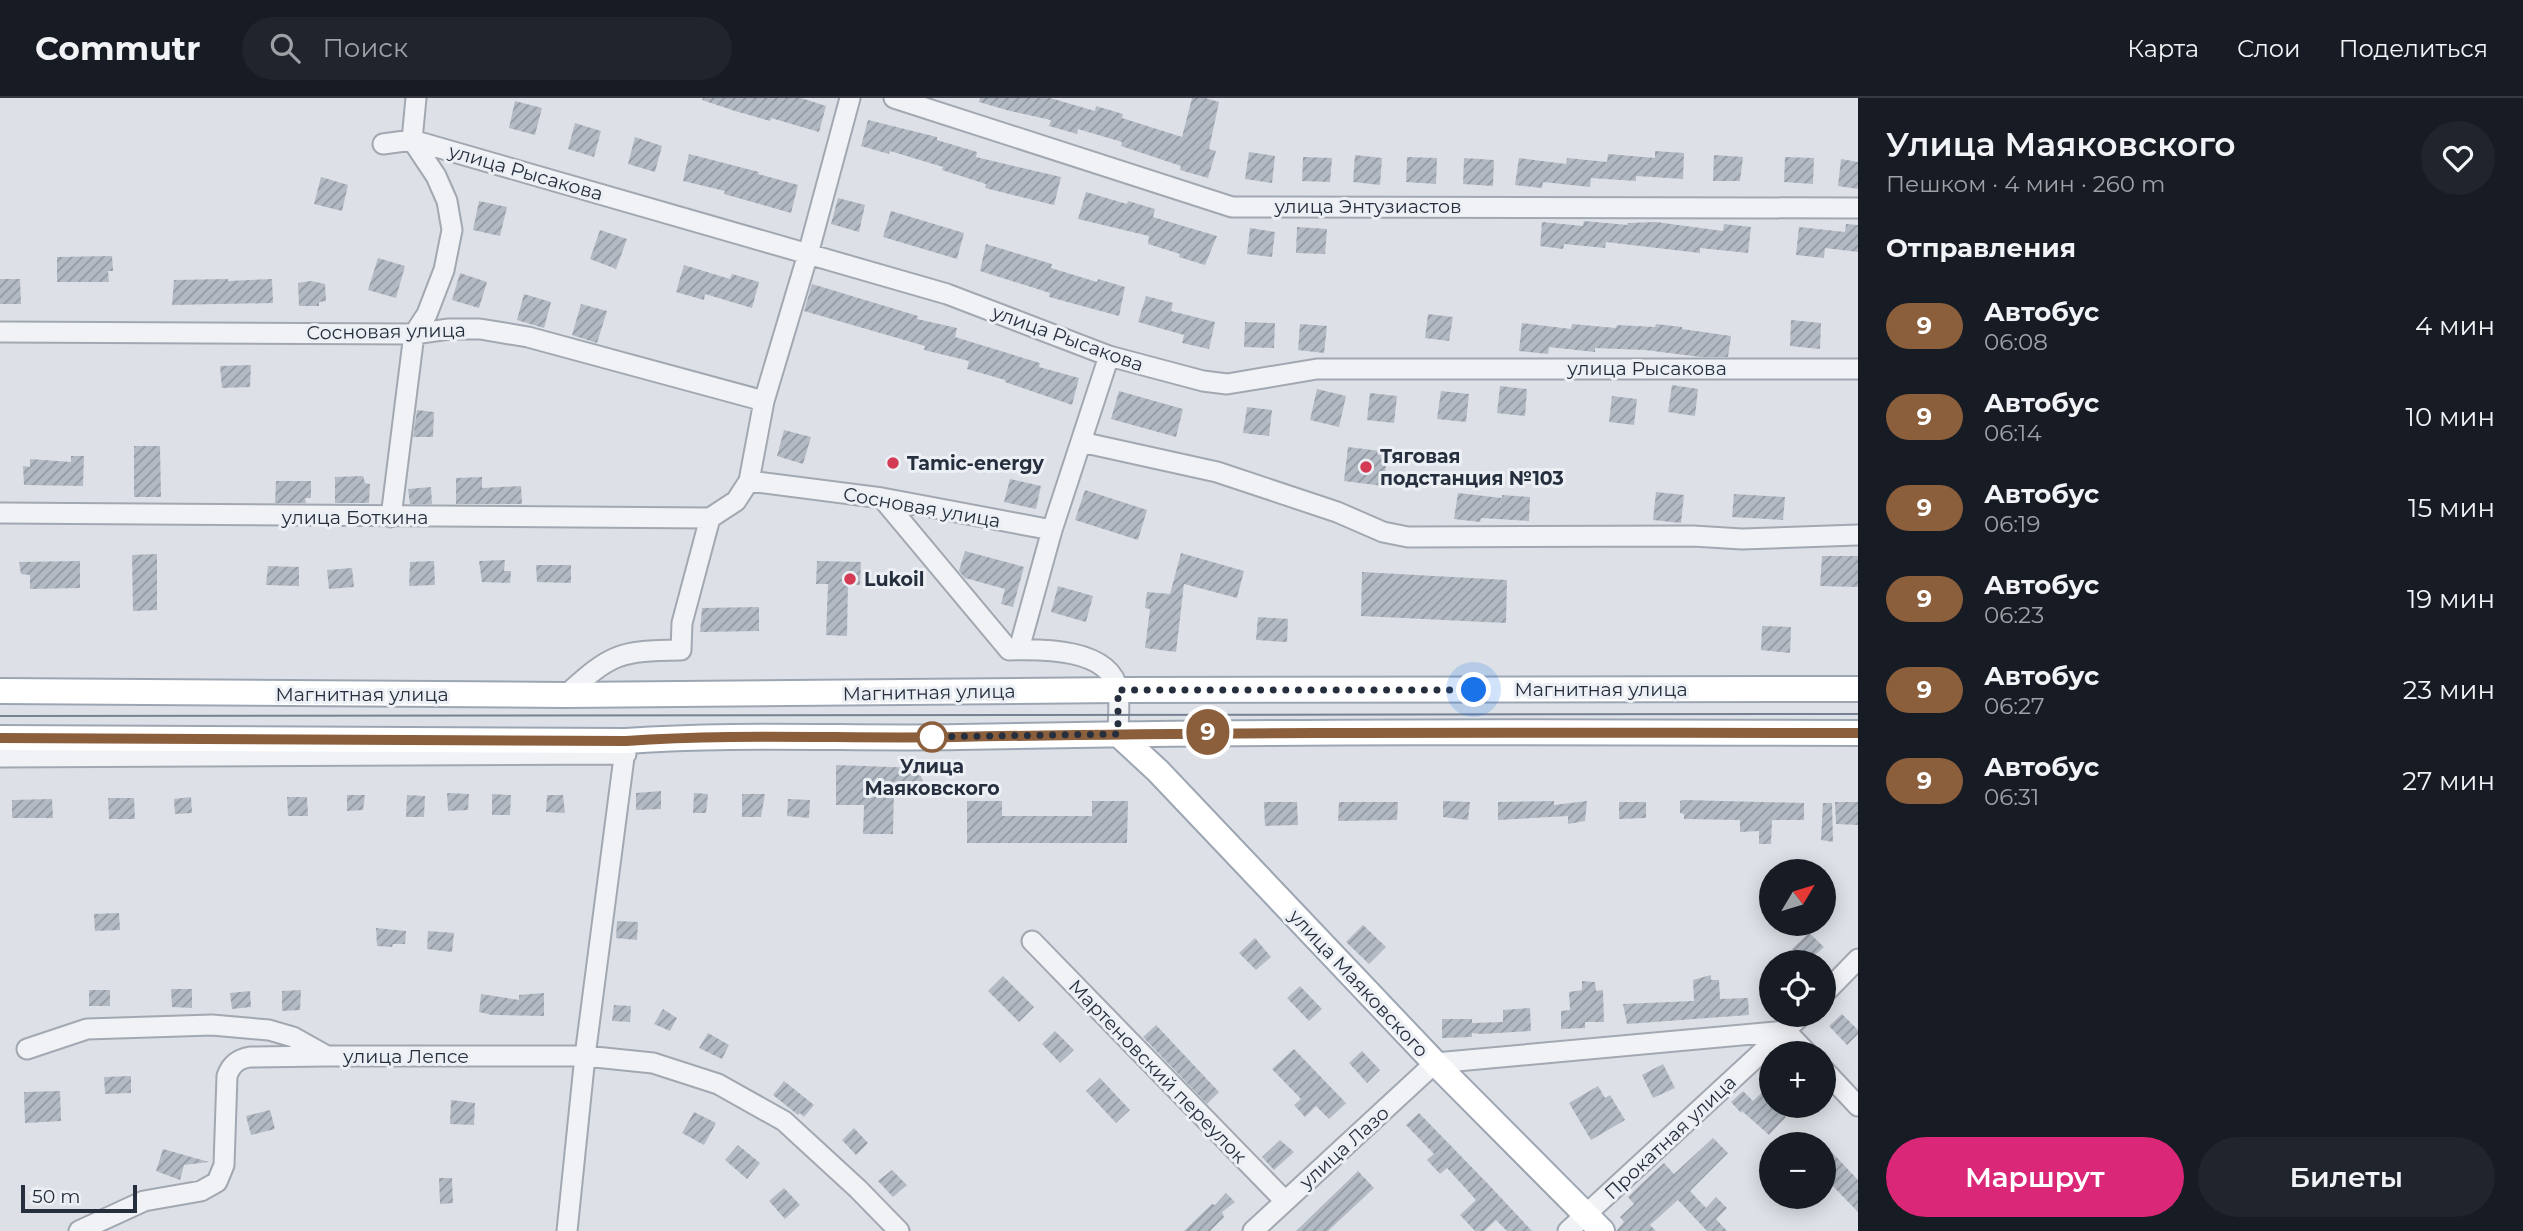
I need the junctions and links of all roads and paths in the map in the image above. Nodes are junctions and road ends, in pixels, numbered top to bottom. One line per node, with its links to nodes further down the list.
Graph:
1 (415, 98): 4 (street)
2 (850, 98): 7 (street)
3 (894, 98): 6 (street, улица Энтузиастов)
4 (412, 140): 5 (street, улица Рысакова); 7 (street, улица Рысакова); 9 (street)
5 (383, 144)
6 (1858, 208)
7 (807, 254): 10 (street, улица Рысакова); 12 (street)
8 (0, 332): 9 (street, Сосновая улица)
9 (414, 334): 12 (street, Сосновая улица); 17 (street)
10 (1109, 356): 11 (street, улица Рысакова); 13 (street)
11 (1858, 369)
12 (764, 401): 14 (street)
13 (1081, 442): 19 (street); 20 (street)
14 (749, 481): 15 (street, Сосновая улица); 18 (street)
15 (882, 498): 19 (street, Сосновая улица); 21 (street)
16 (0, 513): 17 (street, улица Боткина)
17 (391, 517): 18 (street, улица Боткина)
18 (710, 518): 25 (street)
19 (1052, 530): 21 (street)
20 (1858, 535)
21 (1019, 649): 23 (street)
22 (1858, 689): 23 (main road, Магнитная улица)
23 (1118, 690): 25 (main road, Магнитная улица); 27 (street)
24 (0, 691): 25 (main road, Магнитная улица)
25 (566, 695)
26 (1858, 733): 27 (main road)
27 (1118, 734): 29 (main road); 40 (main road, улица Маяковского)
28 (0, 738): 29 (main road)
29 (626, 748): 30 (street); 39 (street)
30 (0, 757)
31 (1032, 941): 43 (street, Мартеновский переулок)
32 (1858, 959): 33 (street)
33 (1836, 982)
34 (1790, 1027): 35 (street, Прокатная улица)
35 (1786, 1031): 36 (street); 40 (street); 44 (street, Прокатная улица)
36 (1796, 1041)
37 (27, 1049): 38 (street, улица Лепсе)
38 (327, 1055): 39 (street, улица Лепсе); 45 (street)
39 (585, 1056): 46 (street); 47 (street, улица Лепсе)
40 (1435, 1063): 43 (street, улица Лазо); 44 (main road, улица Маяковского)
41 (1836, 1083): 42 (street)
42 (1858, 1106)
43 (1285, 1201): 48 (street, улица Лазо)
44 (1586, 1225)
45 (79, 1231)
46 (567, 1231)
47 (899, 1231)
48 (1253, 1231)

